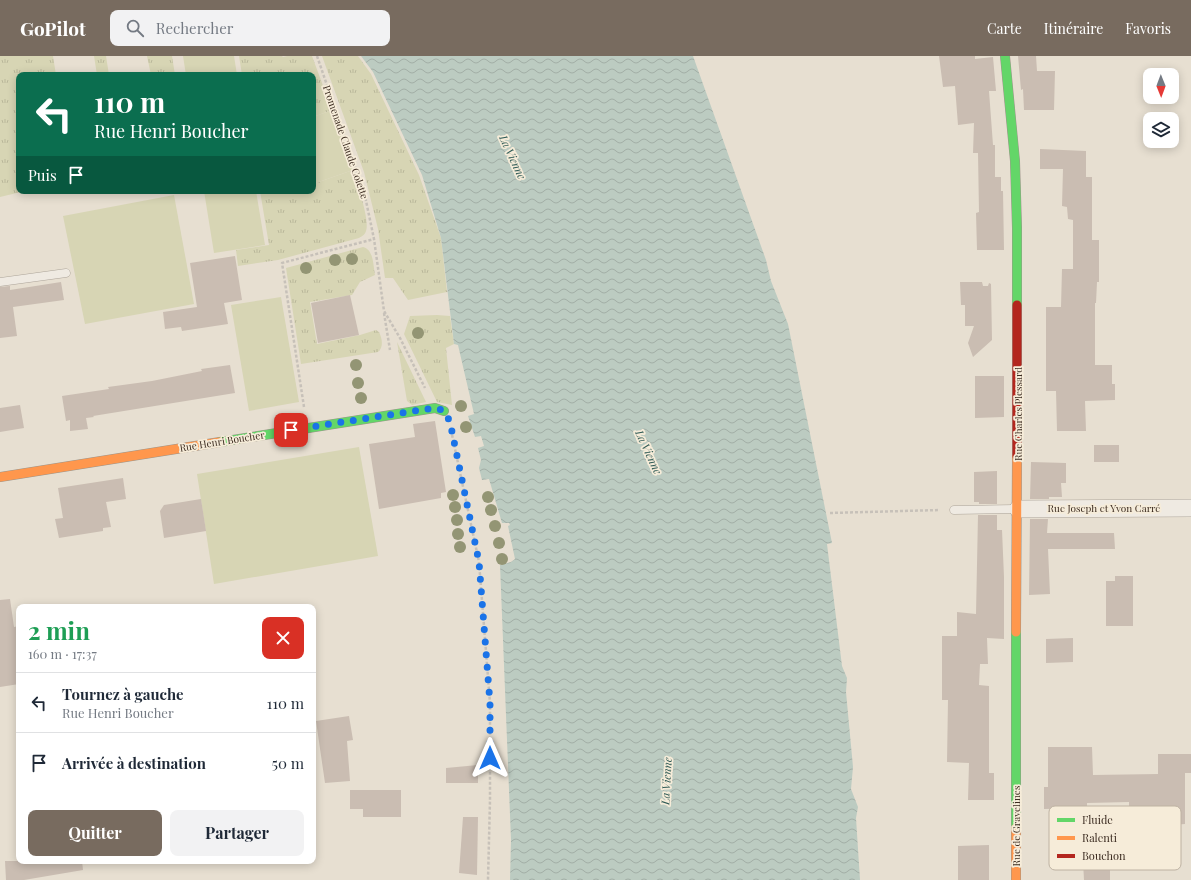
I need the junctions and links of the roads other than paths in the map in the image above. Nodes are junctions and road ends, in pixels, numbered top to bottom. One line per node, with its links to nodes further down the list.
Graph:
1 (1005, 56): 7 (street, Rue Charles Plessard)
2 (66, 273): 3 (lane)
3 (0, 282)
4 (444, 411): 5 (street, Rue Henri Boucher)
5 (0, 477)
6 (1191, 508): 7 (street, Rue Joseph et Yvon Carré)
7 (1018, 509): 8 (lane); 9 (street, Rue Charles Plessard)
8 (954, 510)
9 (1016, 772): 10 (street, Rue de Gravelines)
10 (1016, 880)

